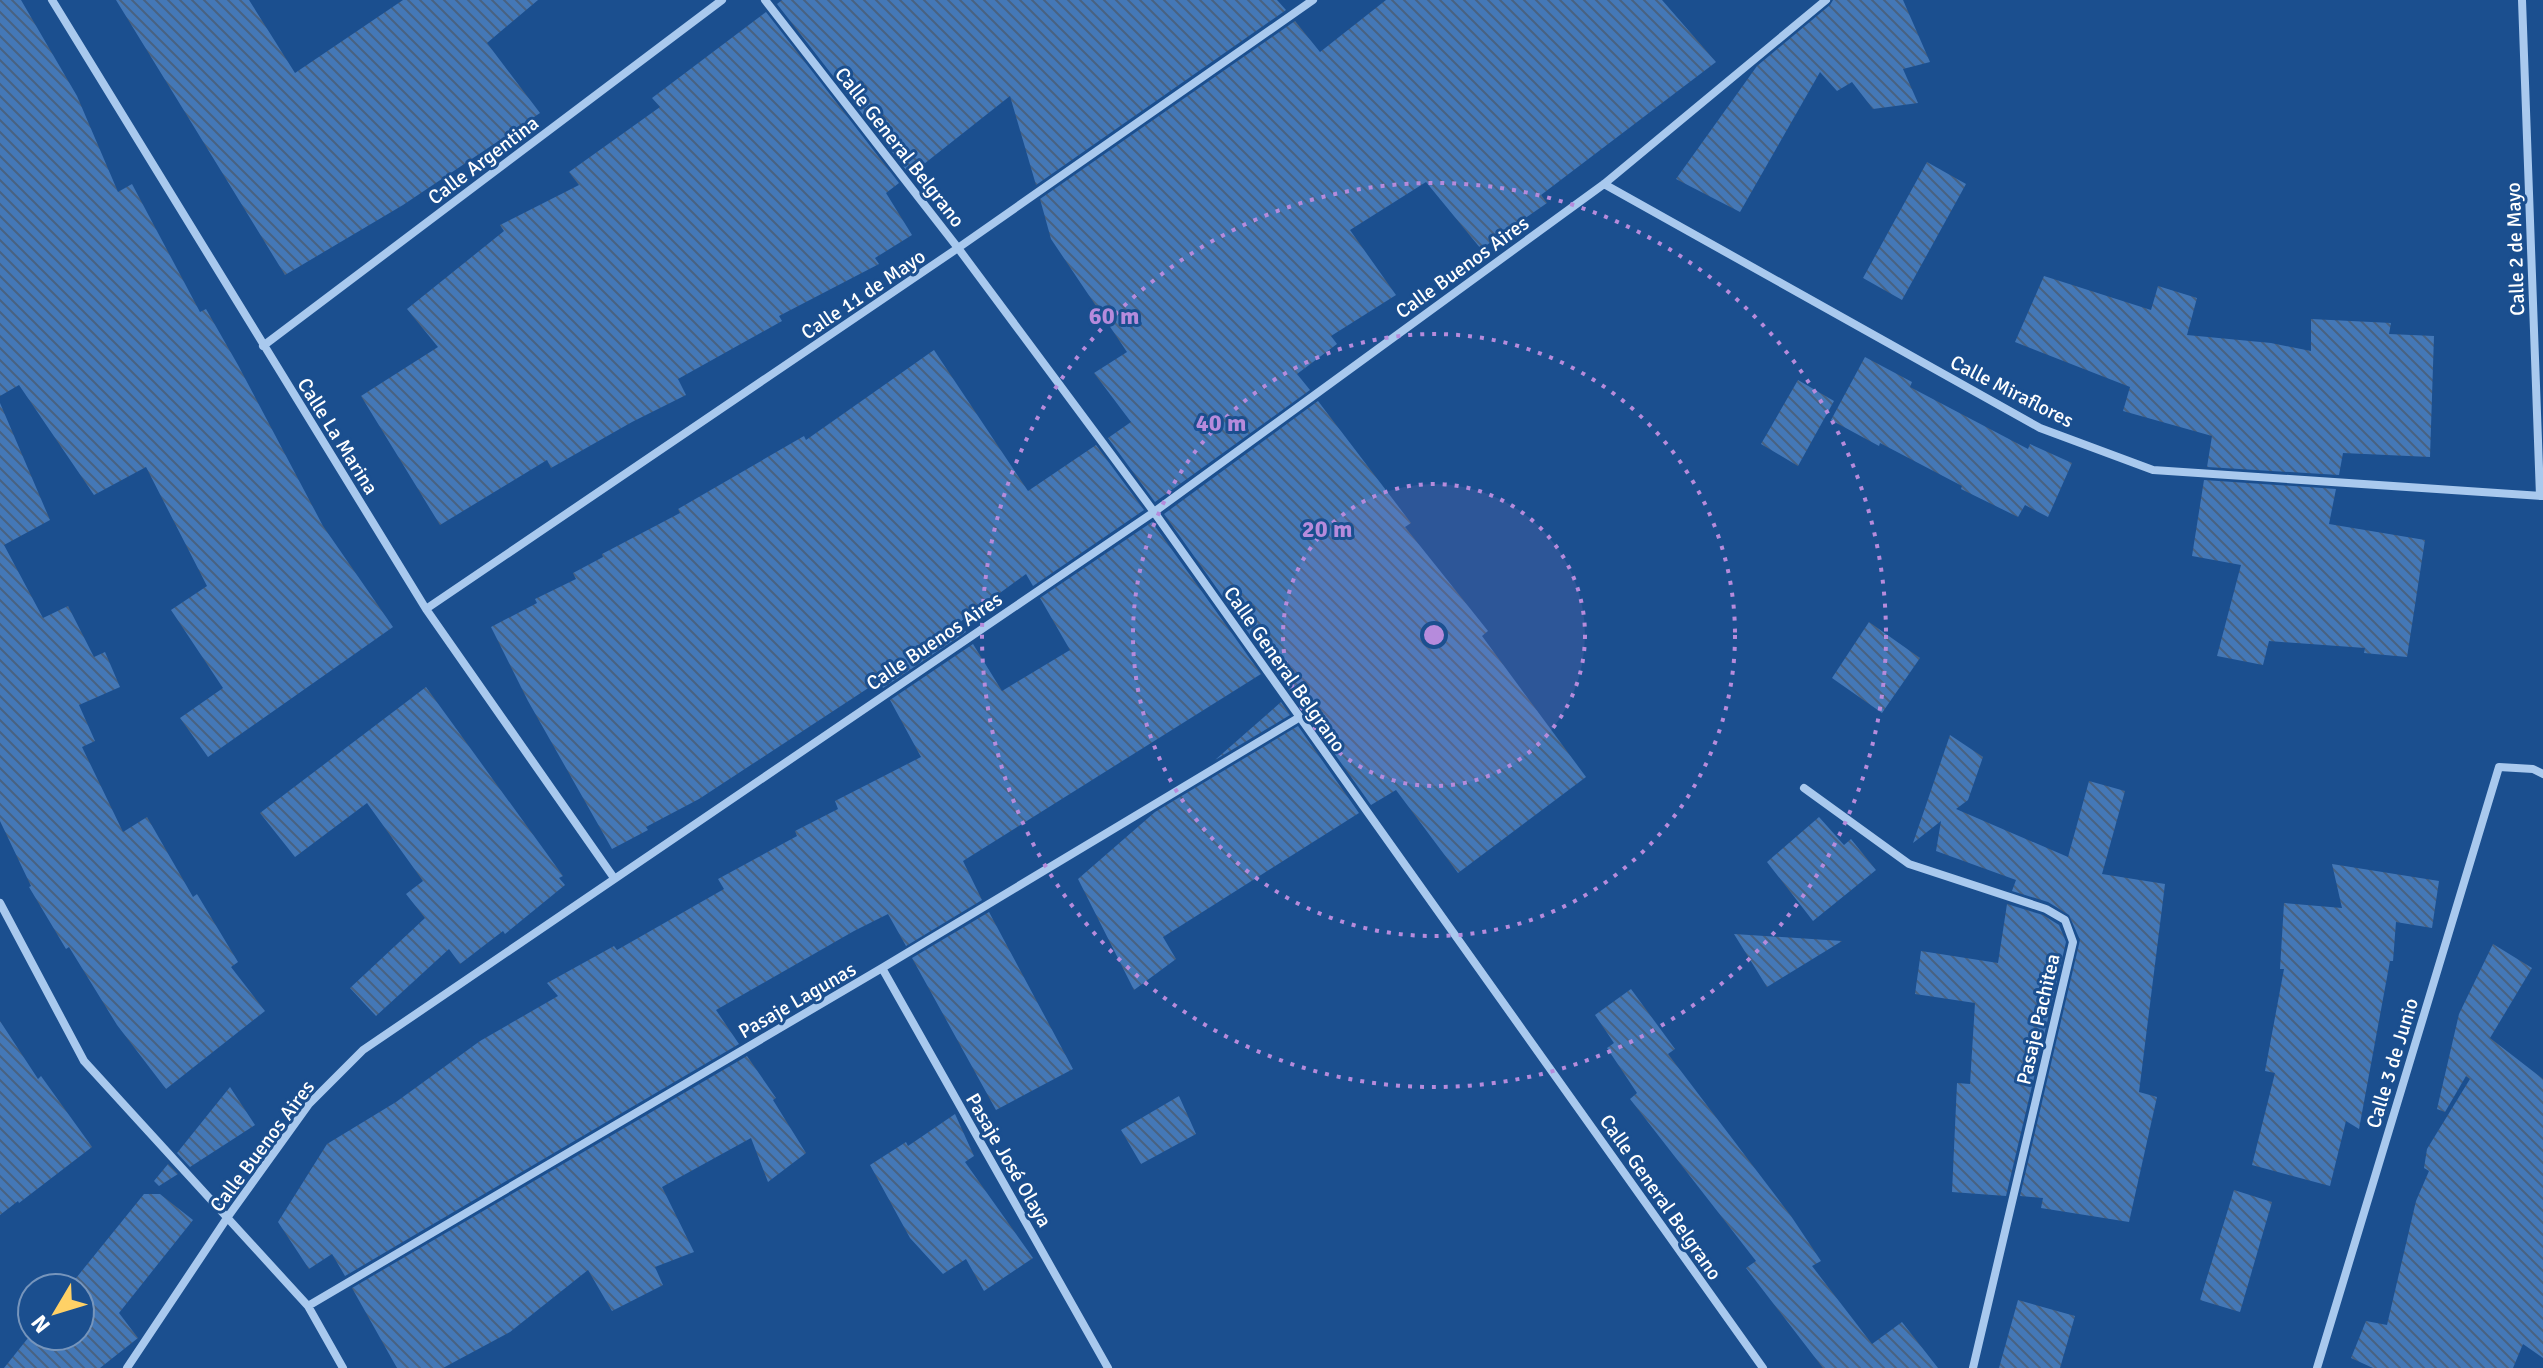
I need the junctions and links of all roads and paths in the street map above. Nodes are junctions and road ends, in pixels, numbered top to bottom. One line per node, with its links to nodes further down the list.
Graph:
1 (52, 0): 9 (street, Calle La Marina)
2 (722, 0): 9 (street, Calle Argentina)
3 (765, 0): 8 (street, Calle General Belgrano)
4 (1313, 0): 8 (street, Calle 11 de Mayo)
5 (1826, 0): 7 (street, Calle Buenos Aires)
6 (2522, 0): 10 (street, Calle 2 de Mayo)
7 (1604, 184): 10 (street, Calle Miraflores); 11 (street, Calle Buenos Aires)
8 (958, 248): 11 (street, Calle General Belgrano); 12 (street, Calle 11 de Mayo)
9 (263, 346): 12 (street, Calle La Marina)
10 (2542, 496)
11 (1154, 512): 13 (street, Calle General Belgrano); 16 (street, Calle Buenos Aires)
12 (426, 609): 16 (street, Calle La Marina)
13 (1300, 717): 18 (street, Pasaje Lagunas); 24 (street, Calle General Belgrano)
14 (2543, 774): 26 (street, Calle 3 de Junio)
15 (1804, 788): 25 (street, Pasaje Pachitea)
16 (614, 878): 19 (street, Calle Buenos Aires)
17 (0, 903): 19 (street)
18 (882, 968): 20 (street, Pasaje Lagunas); 23 (street, Pasaje José Olaya)
19 (227, 1218): 20 (street); 21 (street, Calle Buenos Aires)
20 (308, 1306): 22 (street)
21 (127, 1368)
22 (343, 1368)
23 (1108, 1368)
24 (1763, 1368)
25 (1973, 1368)
26 (2317, 1368)

